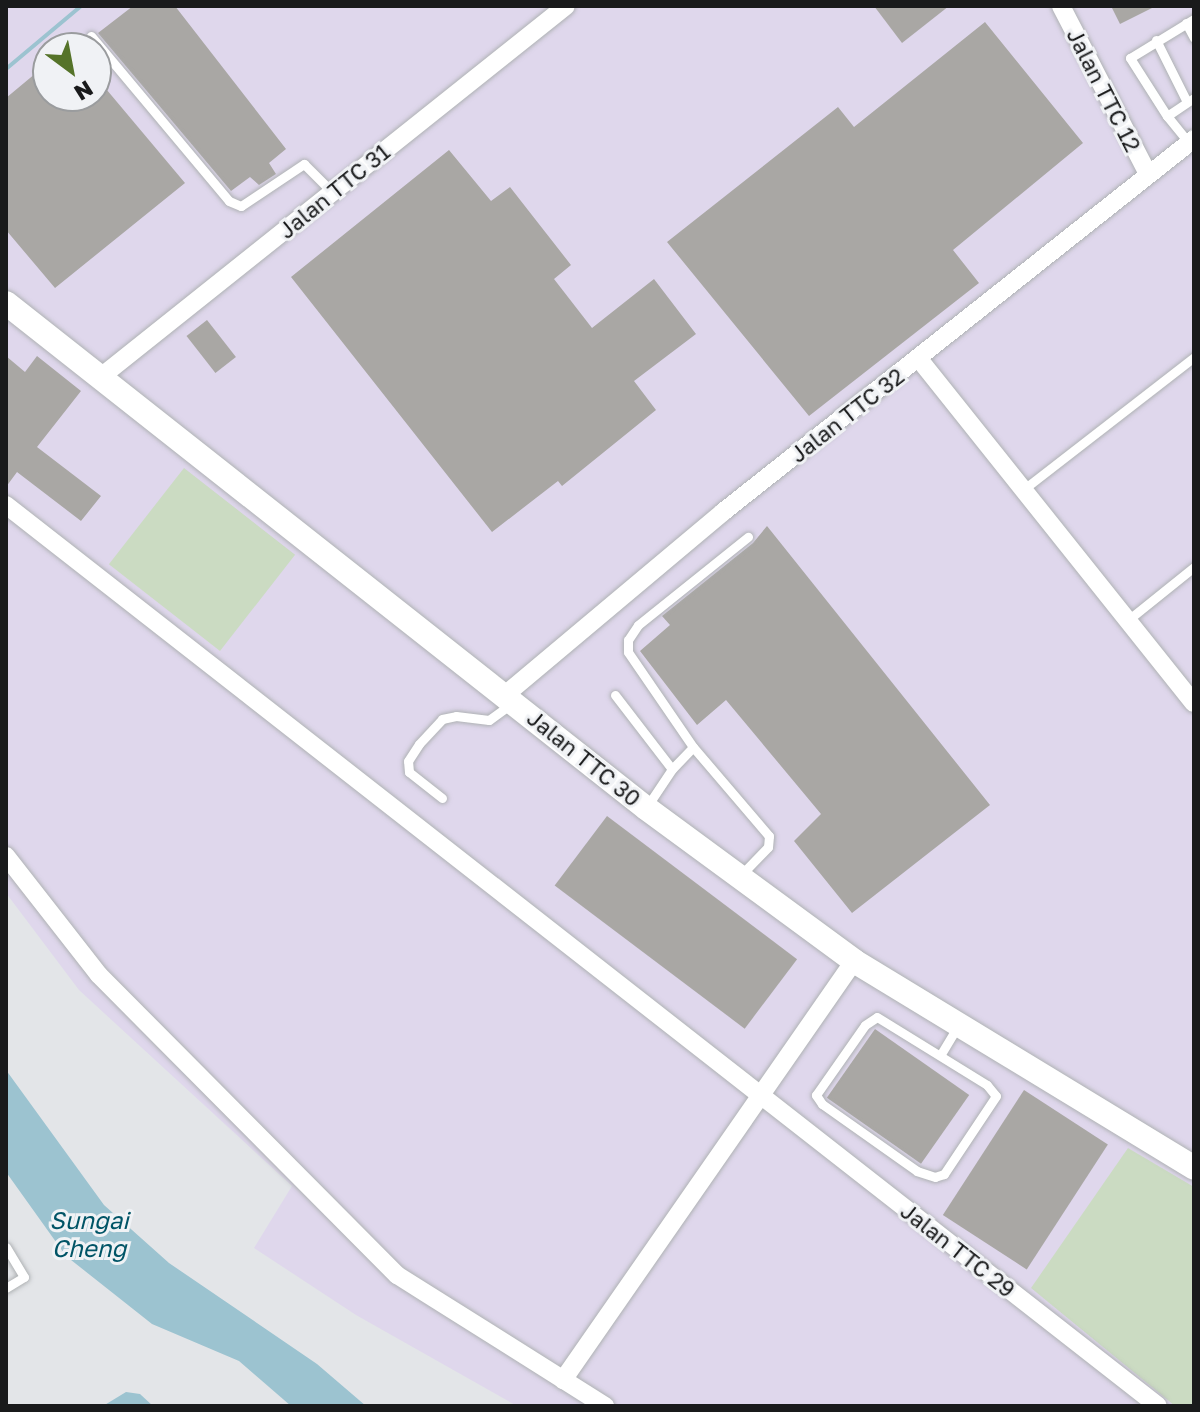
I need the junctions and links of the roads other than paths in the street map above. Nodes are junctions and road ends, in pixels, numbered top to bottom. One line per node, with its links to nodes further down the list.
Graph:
1 (566, 6): 11 (street, Jalan TTC 31)
2 (1061, 6): 10 (street, Jalan TTC 12)
3 (1190, 21): 4 (lane); 5 (lane)
4 (1194, 38)
5 (1156, 40): 7 (lane); 8 (lane)
6 (112, 61): 11 (lane)
7 (1190, 100): 8 (lane)
8 (1167, 116): 9 (lane)
9 (1192, 141): 10 (street, Jalan TTC 32)
10 (1148, 174): 14 (street, Jalan TTC 32)
11 (332, 192): 15 (street, Jalan TTC 31)
12 (6, 303): 15 (street, Jalan TTC 30)
13 (1194, 357): 16 (lane)
14 (919, 359): 16 (street); 23 (street, Jalan TTC 32)
15 (102, 376): 23 (street, Jalan TTC 30)
16 (1024, 489): 20 (street)
17 (6, 505): 34 (street, Jalan TTC 29)
18 (748, 537): 25 (lane)
19 (1194, 567): 20 (lane)
20 (1128, 620): 21 (street)
21 (1188, 683): 24 (street)
22 (615, 695): 26 (lane)
23 (509, 699): 27 (lane); 28 (street, Jalan TTC 30)
24 (1194, 703)
25 (693, 747): 26 (lane); 30 (lane)
26 (672, 769): 28 (lane)
27 (442, 798)
28 (646, 808): 30 (street, Jalan TTC 30)
29 (6, 856): 38 (street)
30 (739, 877): 31 (street, Jalan TTC 30)
31 (854, 961): 32 (street, Jalan TTC 30); 34 (street)
32 (959, 1025): 33 (lane); 35 (street, Jalan TTC 30)
33 (941, 1054): 33 (lane)
34 (758, 1094): 38 (street); 40 (street, Jalan TTC 29)
35 (1194, 1168)
36 (6, 1247): 37 (lane)
37 (6, 1288)
38 (563, 1380): 39 (street)
39 (605, 1406)
40 (1158, 1406)

